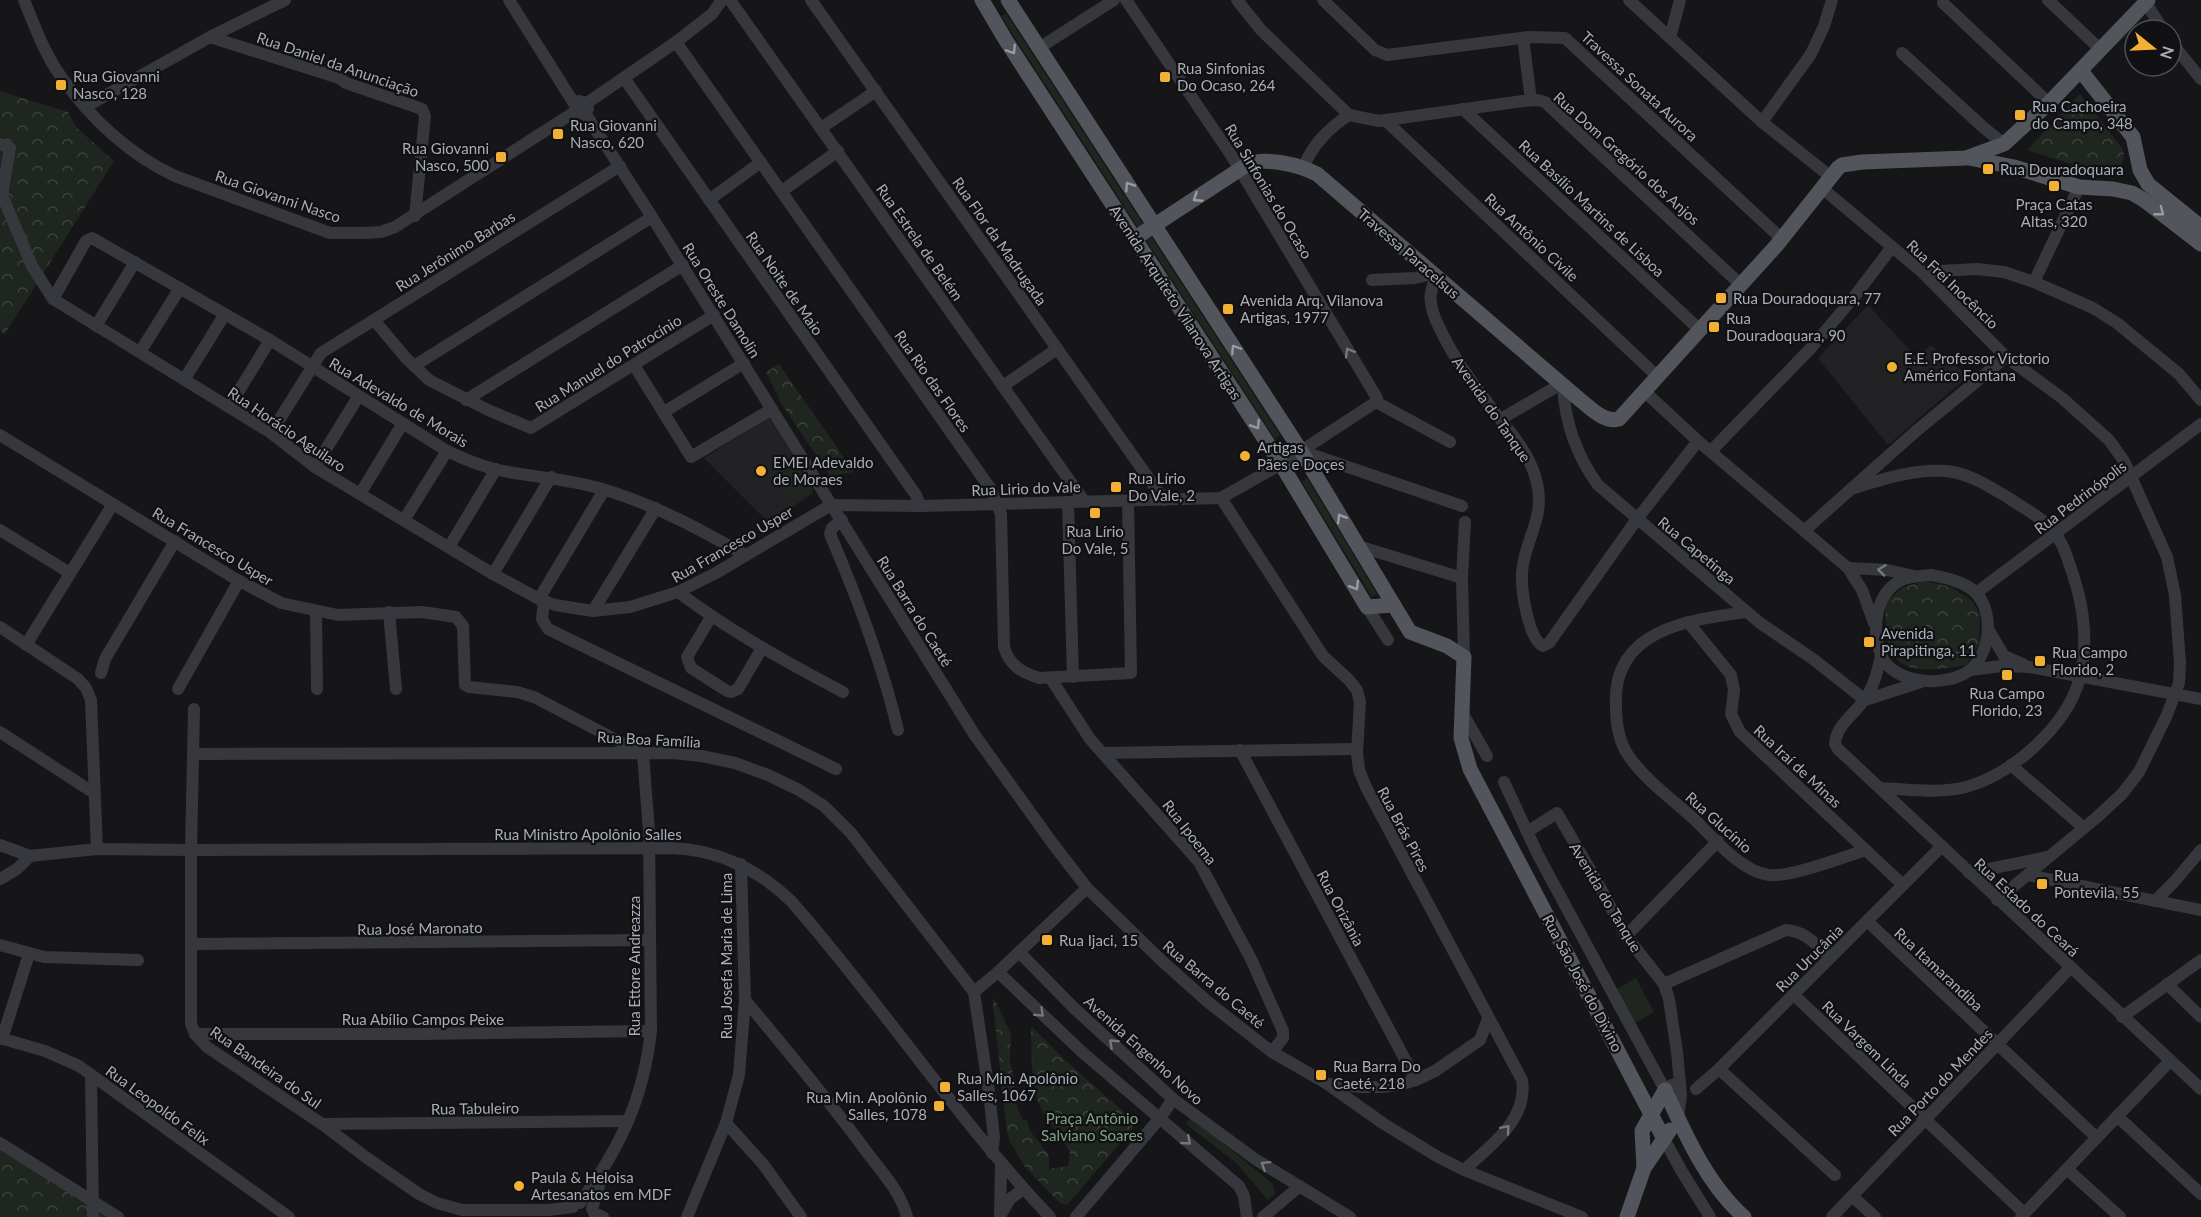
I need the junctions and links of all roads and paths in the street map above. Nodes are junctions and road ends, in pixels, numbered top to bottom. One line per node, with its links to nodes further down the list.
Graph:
1 (24, 0): 35 (street, Rua Giovanni Nasco)
2 (285, 0): 20 (street)
3 (509, 0): 34 (street, Rua Oreste Damolin)
4 (722, 0): 23 (street, Rua Giovanni Nasco)
5 (811, 0): 31 (street, Rua Flor da Madrugada)
6 (982, 0): 60 (main road, Avenida Arquiteto Vilanova Artigas, one-way to 60)
7 (1008, 0): 24 (main road, Avenida Arquiteto Vilanova Artigas)
8 (1114, 0): 24 (street)
9 (1126, 0): 50 (street, Rua Sinfonias do Ocaso)
10 (1237, 0): 37 (street)
11 (1323, 0): 21 (street, Travessa Sonata Aurora)
12 (1629, 0): 22 (street, Rua Frei Inocêncio)
13 (1680, 0): 22 (street)
14 (1832, 0): 39 (street)
15 (2048, 0): 25 (street)
16 (2147, 1): 19 (street); 25 (main road)
17 (736, 2): 40 (street, Rua Estrela de Belém)
18 (1942, 3): 33 (street)
19 (2156, 18)
20 (210, 37): 35 (street); 56 (street, Rua Daniel da Anunciação)
21 (1523, 38): 32 (street); 61 (street, Travessa Sonata Aurora)
22 (1670, 38): 39 (street, Rua Frei Inocêncio)
23 (676, 42): 29 (street, Rua Giovanni Nasco); 46 (street, Rua Rio das Flores)
24 (1039, 48): 58 (main road, Avenida Arquiteto Vilanova Artigas, one-way to 24)
25 (2101, 50): 28 (main road)
26 (1902, 53): 42 (street)
27 (2183, 57): 30 (street)
28 (2081, 71): 33 (main road); 45 (main road)
29 (624, 78): 34 (street, Rua Giovanni Nasco); 55 (street, Rua Noite de Maio)
30 (2201, 79)
31 (876, 91): 40 (street); 79 (street, Rua Flor da Madrugada)
32 (1531, 100): 36 (street, Rua Dom Gregório dos Anjos); 70 (street, Rua Dom Gregório dos Anjos)
33 (2049, 103): 42 (main road)
34 (581, 106): 47 (street, Rua Oreste Damolin); 56 (street, Rua Giovanni Nasco)
35 (86, 107): 56 (street, Rua Giovanni Nasco)
36 (1463, 109): 38 (street, Rua Dom Gregório dos Anjos); 77 (street, Rua Basílio Martins de Lisboa)
37 (1349, 115): 38 (street, Rua Dom Gregório dos Anjos); 48 (street)
38 (1385, 120): 86 (street, Rua Antônio Civile)
39 (1762, 122): 51 (street, Rua Frei Inocêncio)
40 (821, 128): 43 (street, Rua Estrela de Belém)
41 (0, 144): 72 (street)
42 (2004, 144): 44 (main road); 49 (main road)
43 (838, 151): 54 (street); 89 (street, Rua Estrela de Belém)
44 (1966, 158): 49 (main road); 51 (main road)
45 (2138, 158): 53 (main road); 59 (main road)
46 (761, 162): 54 (street, Rua Rio das Flores); 55 (street)
47 (620, 166): 57 (street, Rua Oreste Damolin); 75 (street, Rua Jerônimo Barbas)
48 (1304, 167): 50 (main road, Travessa Paracelsus); 67 (main road, Travessa Paracelsus)
49 (2014, 167): 52 (main road)
50 (1239, 170): 58 (main road, Travessa Paracelsus, one-way to 58); 94 (street, Rua Sinfonias do Ocaso, one-way to 50)
51 (1826, 183): 61 (main road); 63 (street, Rua Frei Inocêncio)
52 (2079, 187): 53 (main road); 69 (street)
53 (2113, 189): 62 (main road, one-way to 62)
54 (782, 191): 124 (street, Rua Rio das Flores)
55 (709, 200): 126 (street, Rua Noite de Maio)
56 (415, 216)
57 (652, 217): 65 (street, Rua Oreste Damolin); 84 (street)
58 (1154, 225): 60 (main road, Travessa Paracelsus); 106 (main road, Avenida Arquiteto Vilanova Artigas, one-way to 58)
59 (2201, 227)
60 (1135, 238): 109 (main road, Avenida Arquiteto Vilanova Artigas, one-way to 109)
61 (1782, 239): 70 (main road)
62 (2201, 244)
63 (1892, 247): 66 (street, Rua Frei Inocêncio); 107 (street)
64 (135, 262): 71 (street, Rua Adevaldo de Morais); 72 (street, Rua Adevaldo de Morais); 76 (street)
65 (682, 265): 74 (street, Rua Oreste Damolin); 92 (street)
66 (1923, 272): 69 (street); 81 (street, Rua Frei Inocêncio)
67 (1434, 275): 68 (street); 88 (main road, Travessa Paracelsus); 98 (street, Avenida do Tanque)
68 (1372, 280)
69 (2034, 282): 93 (street)
70 (1740, 284): 77 (main road)
71 (180, 288): 73 (street, Rua Adevaldo de Morais); 80 (street)
72 (53, 299): 76 (street, Rua Horácio Aguilaro)
73 (225, 314): 78 (street, Rua Adevaldo de Morais); 87 (street)
74 (714, 315): 82 (street, Rua Oreste Damolin); 83 (street, Rua Manuel do Patrocínio)
75 (374, 320): 84 (street, Rua Manuel do Patrocínio); 85 (street, Rua Jerônimo Barbas)
76 (96, 326): 80 (street, Rua Horácio Aguilaro)
77 (1700, 330): 86 (main road)
78 (270, 340): 85 (street, Rua Adevaldo de Morais); 95 (street)
79 (1057, 349): 89 (street); 119 (street, Rua Flor da Madrugada)
80 (140, 352): 87 (street, Rua Horácio Aguilaro)
81 (2006, 357): 113 (street, Rua Frei Inocêncio); 115 (street)
82 (744, 363): 96 (street, Rua Oreste Damolin); 97 (street)
83 (634, 365): 92 (street, Rua Manuel do Patrocínio); 97 (street)
84 (414, 366): 92 (street, Rua Manuel do Patrocínio)
85 (311, 367): 91 (street, Rua Adevaldo de Morais); 101 (street, Rua Jerônimo Barbas)
86 (1658, 377): 90 (main road)
87 (184, 380): 95 (street, Rua Horácio Aguilaro)
88 (1562, 385): 90 (main road); 98 (street); 129 (street, Rua Capetinga)
89 (1003, 386): 120 (street, Rua Estrela de Belém)
90 (1645, 392): 103 (street)
91 (358, 397): 99 (street, Rua Adevaldo de Morais); 110 (street)
92 (466, 400)
93 (2201, 400)
94 (1376, 402): 104 (street); 106 (street)
95 (229, 407): 101 (street, Rua Horácio Aguilaro)
96 (772, 409): 97 (street); 125 (street, Rua Oreste Damolin)
97 (664, 412)
98 (1502, 419): 129 (street, Avenida do Tanque)
99 (403, 423): 105 (street, Rua Adevaldo de Morais); 117 (street)
100 (2201, 424): 113 (street, Rua Pedrinópolis)
101 (271, 433): 110 (street, Rua Horácio Aguilaro)
102 (0, 435): 123 (street, Rua Francesco Usper)
103 (1698, 441): 107 (street); 129 (street)
104 (1450, 442)
105 (447, 451): 111 (street, Rua Adevaldo de Morais); 130 (street)
106 (1301, 451): 108 (street); 109 (street); 114 (main road, Avenida Arquiteto Vilanova Artigas)
107 (1710, 451): 134 (street)
108 (1332, 462): 114 (street); 127 (street)
109 (1281, 464): 118 (street); 150 (main road, Avenida Arquiteto Vilanova Artigas, one-way to 150)
110 (315, 467): 117 (street, Rua Horácio Aguilaro)
111 (496, 469): 112 (street, Rua Adevaldo de Morais); 138 (street)
112 (551, 477): 116 (street, Rua Adevaldo de Morais); 142 (street)
113 (2132, 478): 135 (street, Rua Pedrinópolis); 176 (street, Rua Frei Inocêncio)
114 (1322, 485): 137 (main road, Avenida Arquiteto Vilanova Artigas, one-way to 114)
115 (1851, 489): 134 (street); 135 (street)
116 (604, 490): 128 (street, Rua Adevaldo de Morais); 148 (street)
117 (360, 494): 130 (street, Rua Horácio Aguilaro)
118 (1221, 498): 119 (street, Rua Lirio do Vale); 183 (street, Rua Brás Pires)
119 (1164, 500): 121 (street, Rua Lirio do Vale)
120 (1084, 501): 121 (street, Rua Lirio do Vale); 122 (street, Rua Lirio do Vale)
121 (1128, 501): 169 (street, Rua Rio das Flores)
122 (1068, 502): 124 (street, Rua Lirio do Vale); 169 (street)
123 (113, 504): 136 (street, Rua Francesco Usper); 141 (street)
124 (998, 504): 126 (street, Rua Lirio do Vale); 170 (street, Rua Rio das Flores)
125 (831, 505): 126 (street, Rua Lirio do Vale); 131 (street, Rua Barra do Caeté); 139 (street, Rua Francesco Usper)
126 (920, 506)
127 (1462, 506)
128 (656, 508): 139 (street, Rua Adevaldo de Morais); 152 (street)
129 (1637, 519): 154 (street, Rua Capetinga)
130 (404, 520): 138 (street, Rua Horácio Aguilaro)
131 (842, 520): 181 (street); 213 (street, Rua Barra do Caeté)
132 (1465, 522): 144 (street)
133 (0, 530): 141 (street)
134 (1804, 531): 140 (street)
135 (2056, 534): 147 (street, Rua Pedrinópolis); 168 (street)
136 (175, 541): 145 (street, Rua Francesco Usper); 167 (street)
137 (1358, 546): 144 (street); 149 (main road, Avenida Arquiteto Vilanova Artigas)
138 (449, 547): 142 (street, Rua Horácio Aguilaro)
139 (745, 555): 146 (street, Rua Francesco Usper)
140 (1848, 568): 143 (street, one-way to 140); 157 (street)
141 (70, 573): 161 (street)
142 (493, 574): 148 (street, Rua Horácio Aguilaro)
143 (1916, 576): 147 (street); 157 (street)
144 (1462, 578): 164 (street)
145 (239, 581): 151 (street, Rua Francesco Usper); 172 (street)
146 (678, 592): 152 (street, Rua Francesco Usper); 155 (street)
147 (1976, 593): 159 (street)
148 (542, 600): 152 (street, Rua Francesco Usper); 190 (street)
149 (1393, 605): 150 (main road); 164 (main road, Avenida Arquiteto Vilanova Artigas)
150 (1367, 607): 160 (street, Avenida Arquiteto Vilanova Artigas)
151 (316, 611): 153 (street, Rua Francesco Usper); 173 (street)
152 (593, 611)
153 (389, 612): 174 (street); 187 (street, Rua Francesco Usper)
154 (1746, 612): 156 (street, Rua Glucínio); 178 (street, Rua Capetinga)
155 (711, 617): 162 (street); 162 (street)
156 (1688, 622): 196 (street, Rua Glucínio); 202 (street, Rua Iraí de Minas)
157 (1875, 624): 163 (street)
158 (0, 627): 161 (street)
159 (1989, 629): 165 (street); 166 (street)
160 (1388, 640)
161 (26, 645): 193 (street)
162 (762, 648): 175 (street)
163 (1881, 655): 171 (street); 178 (street)
164 (1464, 657): 180 (main road, Rua São José do Divino)
165 (2030, 667): 166 (street); 168 (street)
166 (1971, 670): 171 (street)
167 (101, 673)
168 (2081, 676): 176 (street); 189 (street)
169 (1073, 678): 170 (street, Rua Rio das Flores)
170 (1051, 679): 185 (street, Rua Ipoema)
171 (1926, 681): 178 (street)
172 (178, 689)
173 (317, 689)
174 (396, 689)
175 (843, 692)
176 (2176, 694): 177 (street); 194 (street, Rua Frei Inocêncio)
177 (2201, 699)
178 (1865, 700): 192 (street, Rua Estado do Ceará)
179 (194, 709): 186 (street, Rua Bandeira do Sul)
180 (1461, 711): 188 (street); 204 (main road, Rua São José do Divino)
181 (897, 730)
182 (0, 732): 193 (street)
183 (1358, 749): 184 (street); 236 (street, Rua Brás Pires)
184 (1240, 750): 185 (street); 247 (street, Rua Orizânia)
185 (1102, 753): 242 (street, Rua Ipoema)
186 (194, 754): 187 (street, Rua Boa Família); 201 (street, Rua Bandeira do Sul)
187 (643, 754): 199 (street, Rua Ettore Andreazza); 231 (street, Rua Boa Família)
188 (1487, 756)
189 (2011, 765): 192 (street); 194 (street)
190 (836, 769)
191 (1504, 782): 195 (street, Rua São José do Divino)
192 (1880, 788): 198 (street, Rua Estado do Ceará)
193 (94, 793): 200 (street)
194 (2084, 828): 207 (street, Rua Frei Inocêncio)
195 (1527, 832): 205 (street, Rua São José do Divino); 218 (street, Avenida do Tanque)
196 (1718, 841): 202 (street, Rua Glucínio); 218 (street)
197 (0, 845): 206 (street, Rua Ministro Apolônio Salles)
198 (1942, 846): 209 (street, Rua Estado do Ceará); 212 (street, Rua Urucânia)
199 (648, 848): 201 (street, Rua Ministro Apolônio Salles); 208 (street, Rua Ministro Apolônio Salles); 219 (street, Rua Ettore Andreazza)
200 (97, 849): 201 (street, Rua Ministro Apolônio Salles); 206 (street, Rua Ministro Apolônio Salles)
201 (191, 850): 220 (street, Rua Bandeira do Sul)
202 (1866, 850): 212 (street, Rua Iraí de Minas)
203 (2201, 850): 215 (street)
204 (1514, 853): 205 (street); 256 (main road, Rua São José do Divino)
205 (1538, 855): 249 (street, Rua São José do Divino)
206 (30, 856): 211 (street)
207 (2050, 857): 209 (street, Rua Frei Inocêncio); 210 (street, Rua Frei Inocêncio)
208 (741, 864): 233 (street, Rua Josefa Maria de Lima); 264 (street, Rua Ministro Apolônio Salles)
209 (1970, 873): 214 (street, Rua Estado do Ceará)
210 (2028, 875): 214 (street, Rua Frei Inocêncio); 215 (street)
211 (0, 879)
212 (1903, 885): 217 (street, Rua Urucânia)
213 (1087, 888): 222 (street); 242 (street, Rua Barra do Caeté)
214 (1997, 900): 227 (street, Rua Estado do Ceará)
215 (2154, 901): 216 (street)
216 (2201, 910)
217 (1867, 921): 224 (street, Rua Urucânia); 241 (street, Rua Itamarandiba)
218 (1626, 936): 229 (street, Avenida do Tanque)
219 (648, 940): 220 (street, Rua José Maronato); 237 (street, Rua Ettore Andreazza)
220 (191, 944): 238 (street, Rua Bandeira do Sul)
221 (0, 945): 223 (street)
222 (1018, 952): 228 (street); 254 (street, Avenida Engenho Novo, one-way to 222)
223 (29, 954): 225 (street); 239 (street)
224 (1830, 957): 229 (street); 232 (street, Rua Urucânia)
225 (138, 960)
226 (2201, 960): 230 (street)
227 (2070, 968): 234 (street, Rua Estado do Ceará); 241 (street, Rua Porto do Mendes)
228 (998, 972): 231 (street); 258 (street, one-way to 258)
229 (1664, 984): 249 (street, Avenida do Tanque)
230 (2167, 984): 234 (street); 235 (street)
231 (974, 992): 253 (street, Rua Boa Família)
232 (1794, 995): 245 (street, Rua Urucânia); 260 (street, Rua Vargem Linda)
233 (745, 1000): 262 (street, Rua Josefa Maria de Lima); 288 (street)
234 (2122, 1017): 244 (street, Rua Estado do Ceará)
235 (2201, 1017)
236 (1488, 1019): 240 (street); 243 (street, Rua Brás Pires)
237 (651, 1031): 238 (street, Rua Abílio Campos Peixe); 261 (street, Rua Ettore Andreazza)
238 (195, 1034): 263 (street, Rua Bandeira do Sul)
239 (1, 1038): 246 (street, Rua Leopoldo Felix)
240 (1480, 1041): 243 (street); 247 (street)
241 (1997, 1044): 260 (street, Rua Porto do Mendes); 265 (street, Rua Itamarandiba)
242 (1272, 1052): 248 (street, Rua Barra do Caeté)
243 (1508, 1054): 273 (street, Rua Brás Pires, one-way to 243)
244 (2170, 1061): 252 (street, Rua Estado do Ceará); 257 (street)
245 (1719, 1069): 251 (street, Rua Urucânia); 274 (street)
246 (91, 1075): 279 (street); 285 (street, Rua Leopoldo Felix)
247 (1416, 1080): 250 (street)
248 (1326, 1083): 250 (street); 255 (street, Rua Barra do Caeté)
249 (1672, 1087): 256 (main road); 259 (main road, Rua São José do Divino)
250 (1361, 1088): 255 (street)
251 (1695, 1089)
252 (2201, 1089)
253 (989, 1092): 264 (street, Rua Boa Família); 268 (street, Rua Boa Família)
254 (1173, 1099): 258 (street); 275 (street, Avenida Engenho Novo, one-way to 254)
255 (1351, 1101): 273 (street, Rua Barra do Caeté)
256 (1651, 1112): 266 (main road, Rua São José do Divino); 270 (main road)
257 (2117, 1116): 265 (street); 277 (street)
258 (1160, 1118): 291 (street); 292 (street, one-way to 292)
259 (1678, 1118): 266 (main road); 298 (main road)
260 (1924, 1119): 278 (street, Rua Porto do Mendes); 282 (street, Rua Vargem Linda)
261 (628, 1121): 263 (street, Rua Tabuleiro); 271 (street, Rua Ettore Andreazza)
262 (726, 1123): 286 (street, Rua Josefa Maria de Lima); 287 (street)
263 (322, 1124): 280 (street, Rua Bandeira do Sul)
264 (973, 1129): 268 (street, Rua Ministro Apolônio Salles)
265 (2097, 1138): 272 (street)
266 (1664, 1139): 270 (main road); 297 (street)
267 (0, 1143): 279 (street)
268 (992, 1153): 269 (street, Rua Ministro Apolônio Salles)
269 (1001, 1164): 276 (street, Rua Ministro Apolônio Salles); 289 (street)
270 (1644, 1168): 296 (main road)
271 (604, 1169): 280 (street, Rua Ettore Andreazza); 281 (street, Rua Ettore Andreazza)
272 (2067, 1169): 282 (street); 301 (street)
273 (1464, 1170): 295 (street, Rua Barra do Caeté)
274 (1835, 1175)
275 (1300, 1186): 293 (street); 294 (street, Avenida Engenho Novo)
276 (1023, 1189): 289 (street); 290 (street, Rua Ministro Apolônio Salles)
277 (2201, 1194)
278 (1852, 1196): 299 (street, Rua Porto do Mendes); 300 (street)
279 (92, 1201): 283 (street); 284 (street)
280 (573, 1211): 281 (street)
281 (595, 1214)
282 (2023, 1215)
283 (93, 1217)
284 (118, 1217)
285 (289, 1217)
286 (687, 1217)
287 (801, 1217)
288 (907, 1217)
289 (999, 1217)
290 (1050, 1217)
291 (1076, 1217)
292 (1247, 1217)
293 (1263, 1217)
294 (1350, 1217)
295 (1582, 1217)
296 (1628, 1217)
297 (1710, 1217)
298 (1744, 1217)
299 (1832, 1217)
300 (1875, 1217)
301 (2121, 1217)

